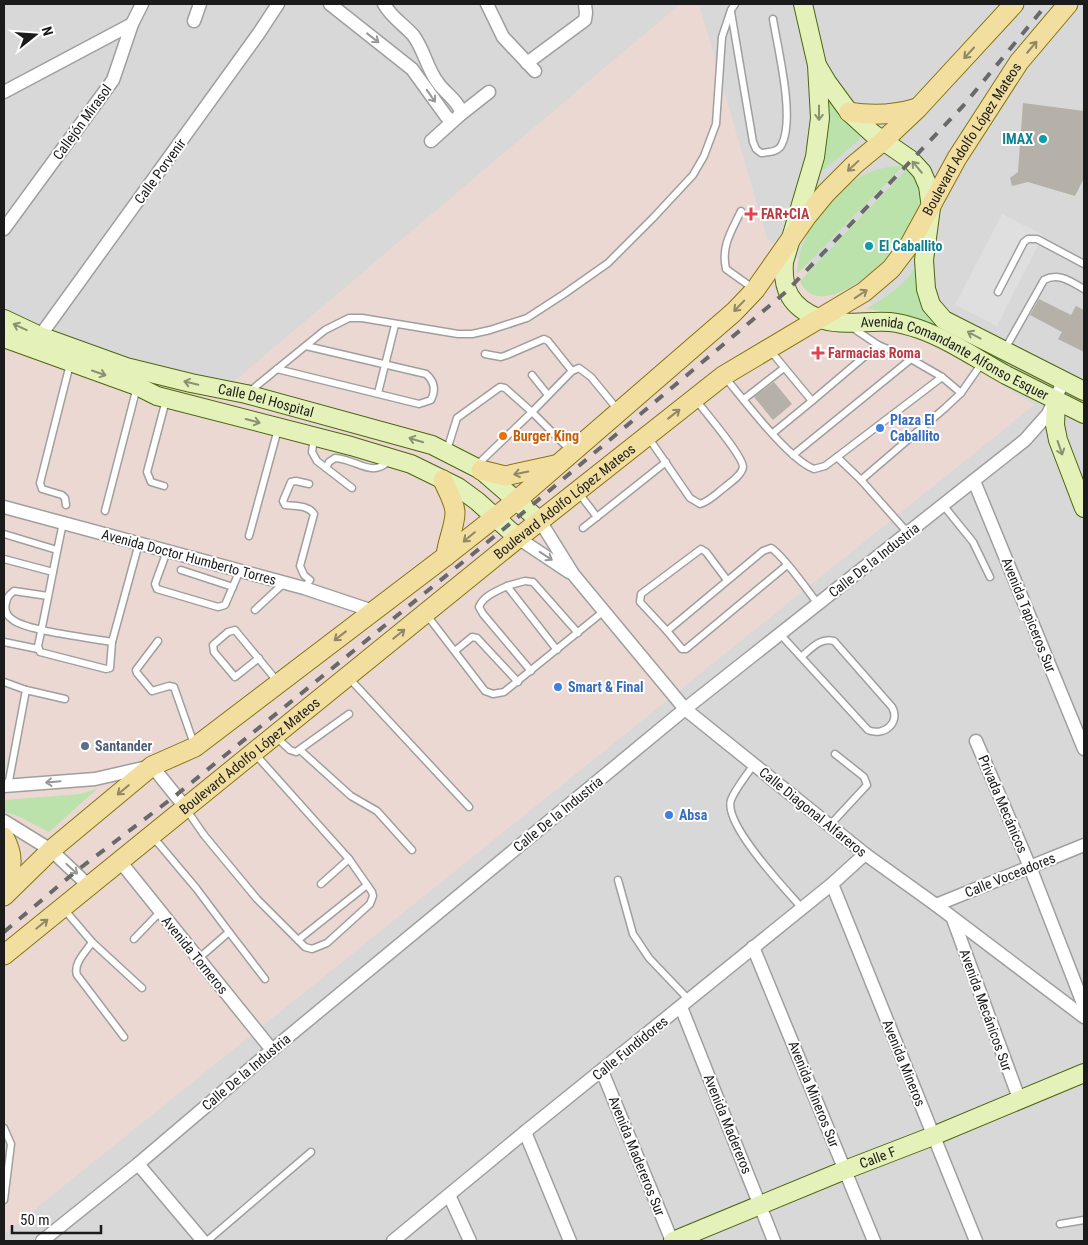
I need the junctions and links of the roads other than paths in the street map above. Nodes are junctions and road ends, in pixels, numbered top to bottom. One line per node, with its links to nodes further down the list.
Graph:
1 (142, 4): 15 (street, Callejón Mirasol)
2 (200, 4): 14 (street)
3 (278, 4): 38 (street, Calle Porvenir)
4 (384, 4): 16 (street)
5 (487, 4): 6 (street)
6 (585, 4)
7 (735, 4): 12 (lane)
8 (803, 4): 17 (street)
9 (1014, 4): 21 (main road, one-way to 21)
10 (1068, 4): 26 (main road, Boulevard Adolfo López Mateos, one-way to 10)
11 (334, 5): 18 (street, one-way to 18)
12 (730, 10): 13 (lane); 37 (lane)
13 (773, 20)
14 (194, 21)
15 (132, 24): 19 (street); 28 (street, Callejón Mirasol)
16 (425, 60): 18 (street); 23 (street)
17 (817, 65): 22 (street, Avenida Comandante Alfonso Esquer); 29 (street, one-way to 29)
18 (412, 69): 23 (street, one-way to 23)
19 (4, 92)
20 (489, 92): 23 (street)
21 (918, 108): 22 (main road); 25 (main road)
22 (850, 112): 25 (street, Avenida Comandante Alfonso Esquer)
23 (457, 117): 24 (street)
24 (431, 141)
25 (883, 141): 26 (street, Avenida Comandante Alfonso Esquer, one-way to 25); 29 (main road, one-way to 29)
26 (931, 208): 35 (main road, Boulevard Adolfo López Mateos, one-way to 26); 43 (street, Avenida Comandante Alfonso Esquer, one-way to 26)
27 (741, 212): 32 (lane)
28 (4, 229)
29 (789, 240): 32 (main road); 35 (street)
30 (1084, 264): 33 (lane)
31 (1084, 289): 43 (lane)
32 (755, 290): 69 (main road, one-way to 69)
33 (998, 292)
34 (4, 319): 38 (street, Calle Del Hospital, one-way to 34)
35 (819, 319): 36 (street, Avenida Comandante Alfonso Esquer); 42 (main road, Boulevard Adolfo López Mateos)
36 (846, 322): 40 (lane); 46 (street, Avenida Comandante Alfonso Esquer)
37 (395, 324): 41 (lane); 48 (lane)
38 (40, 336): 60 (street, Calle Del Hospital, one-way to 38)
39 (4, 338): 47 (street, Calle Del Hospital)
40 (878, 345): 45 (lane); 66 (lane)
41 (306, 346): 48 (lane); 50 (lane)
42 (769, 348): 49 (lane); 53 (main road, Boulevard Adolfo López Mateos)
43 (1004, 351): 55 (street, Avenida Comandante Alfonso Esquer)
44 (484, 354): 51 (lane)
45 (911, 359): 54 (lane); 75 (lane)
46 (983, 362): 59 (lane); 65 (street, Avenida Comandante Alfonso Esquer)
47 (71, 363): 56 (street, Calle Del Hospital, one-way to 56); 90 (lane)
48 (385, 365): 58 (lane); 58 (lane)
49 (784, 368): 64 (lane); 66 (lane)
50 (277, 369): 58 (lane); 60 (lane)
51 (572, 371): 61 (lane); 69 (lane)
52 (532, 375): 61 (lane)
53 (723, 376): 63 (main road, Boulevard Adolfo López Mateos); 64 (lane)
54 (942, 377): 59 (lane); 76 (lane)
55 (1064, 380): 57 (street, Avenida Comandante Alfonso Esquer); 65 (street, Calle De la Industria)
56 (137, 386): 62 (street, Calle Del Hospital); 94 (lane)
57 (1084, 390): 67 (lane)
58 (378, 393)
59 (961, 393): 83 (lane)
60 (246, 394): 74 (street, Calle Del Hospital, one-way to 60)
61 (548, 395): 68 (lane)
62 (166, 398): 70 (street, Calle Del Hospital, one-way to 70); 86 (lane)
63 (695, 398): 72 (main road, Boulevard Adolfo López Mateos, one-way to 63); 79 (lane)
64 (744, 399): 71 (lane)
65 (1056, 400): 67 (street, Avenida Comandante Alfonso Esquer); 84 (street, Calle De la Industria); 93 (street, one-way to 93)
66 (812, 401): 71 (lane)
67 (1080, 411)
68 (532, 412): 74 (lane); 77 (lane); 81 (lane)
69 (620, 412): 77 (main road)
70 (278, 428): 73 (street, Calle Del Hospital); 102 (lane)
71 (773, 434): 75 (lane)
72 (647, 436): 79 (lane); 88 (main road, Boulevard Adolfo López Mateos)
73 (314, 437): 78 (street, Calle Del Hospital); 80 (lane)
74 (447, 451): 81 (street, Calle Del Hospital)
75 (793, 454): 76 (lane)
76 (837, 457): 83 (lane)
77 (567, 458): 81 (main road, one-way to 81); 89 (main road)
78 (392, 459): 80 (lane); 82 (street, Calle Del Hospital)
79 (666, 462): 96 (lane)
80 (326, 468): 87 (lane)
81 (478, 468): 89 (street, Calle Del Hospital)
82 (443, 480): 95 (street, Calle Del Hospital); 107 (main road)
83 (861, 480): 100 (lane)
84 (974, 481): 91 (street, Calle De la Industria); 150 (street, Avenida Tapiceros Sur)
85 (309, 484): 119 (lane)
86 (164, 486)
87 (352, 488)
88 (577, 491): 96 (lane); 97 (main road, Boulevard Adolfo López Mateos)
89 (517, 500): 95 (main road); 97 (street, Calle Del Hospital)
90 (66, 505)
91 (943, 505): 100 (street, Calle De la Industria); 114 (lane)
92 (4, 507): 98 (street, Avenida Doctor Humberto Torres)
93 (1084, 508)
94 (105, 511)
95 (494, 517): 103 (street, Calle Del Hospital); 107 (main road, one-way to 107)
96 (597, 518): 99 (lane)
97 (540, 521): 103 (main road, Boulevard Adolfo López Mateos); 113 (street, Calle Diagonal Alfareros)
98 (63, 523): 104 (street, Avenida Doctor Humberto Torres); 105 (lane)
99 (583, 528)
100 (908, 533): 121 (street, Calle De la Industria)
101 (4, 534): 105 (lane)
102 (249, 536)
103 (518, 538): 113 (street, Calle Diagonal Alfareros, one-way to 113); 125 (main road, Boulevard Adolfo López Mateos)
104 (139, 543): 106 (street, Avenida Doctor Humberto Torres); 132 (lane)
105 (57, 550): 112 (lane)
106 (167, 551): 111 (street, Avenida Doctor Humberto Torres); 118 (lane)
107 (446, 556): 123 (main road)
108 (4, 559): 112 (lane)
109 (787, 565): 115 (lane); 121 (lane); 127 (lane)
110 (181, 570): 118 (lane)
111 (240, 570): 116 (street, Avenida Doctor Humberto Torres); 118 (lane)
112 (53, 572): 120 (lane)
113 (573, 574): 124 (street, Calle Diagonal Alfareros)
114 (990, 577)
115 (727, 580): 127 (lane); 127 (lane)
116 (285, 582): 119 (street, Avenida Doctor Humberto Torres); 122 (lane)
117 (507, 586): 128 (lane); 134 (lane); 138 (lane)
118 (233, 587)
119 (304, 588): 123 (street, Avenida Doctor Humberto Torres)
120 (48, 596): 126 (lane); 126 (lane)
121 (818, 604): 129 (street, Calle De la Industria)
122 (255, 610)
123 (373, 611): 142 (main road, one-way to 142)
124 (604, 611): 128 (lane); 145 (street, Calle Diagonal Alfareros)
125 (426, 613): 135 (lane); 139 (main road, Boulevard Adolfo López Mateos, one-way to 125)
126 (42, 629): 132 (lane); 133 (lane)
127 (667, 631)
128 (578, 633): 134 (lane)
129 (780, 634): 136 (lane); 145 (street, Calle De la Industria)
130 (158, 641): 149 (lane)
131 (4, 642): 133 (lane)
132 (112, 642): 133 (lane)
133 (38, 649)
134 (557, 650): 138 (lane)
135 (455, 652): 141 (lane); 141 (lane)
136 (801, 657): 136 (lane)
137 (259, 658): 137 (lane); 142 (lane)
138 (531, 670): 141 (lane)
139 (348, 676): 147 (main road, Boulevard Adolfo López Mateos); 158 (lane)
140 (4, 682): 143 (lane)
141 (518, 682)
142 (279, 684): 149 (main road)
143 (26, 690): 144 (lane); 156 (lane)
144 (65, 699)
145 (685, 709): 154 (street, Calle Diagonal Alfareros); 195 (street, Calle De la Industria)
146 (349, 714): 151 (lane)
147 (275, 735): 151 (lane); 152 (main road, Boulevard Adolfo López Mateos)
148 (976, 741): 169 (street, Privada Mecánicos)
149 (195, 747): 155 (main road)
150 (1084, 749)
151 (300, 750): 165 (lane)
152 (253, 752): 157 (main road, Boulevard Adolfo López Mateos); 167 (lane)
153 (835, 754): 160 (lane)
154 (754, 764): 160 (street, Calle Diagonal Alfareros); 179 (lane)
155 (152, 766): 156 (street, one-way to 156); 157 (street); 164 (main road, one-way to 164)
156 (6, 786)
157 (185, 807): 161 (main road, Boulevard Adolfo López Mateos); 184 (lane)
158 (469, 807)
159 (4, 822): 164 (street)
160 (830, 825): 166 (street, Calle Diagonal Alfareros)
161 (151, 835): 168 (main road, Boulevard Adolfo López Mateos); 182 (lane)
162 (4, 837): 175 (main road)
163 (1084, 845): 169 (street, Calle Voceadores)
164 (51, 850): 171 (street, one-way to 171); 176 (main road)
165 (412, 850)
166 (865, 854): 173 (street, Calle Fundidores); 177 (street, Calle Diagonal Alfareros)
167 (349, 859): 172 (lane); 174 (lane)
168 (119, 860): 171 (main road, Boulevard Adolfo López Mateos); 180 (street, Avenida Torneros)
169 (1030, 867): 177 (street, Calle Voceadores); 192 (street, Privada Mecánicos)
170 (618, 880): 191 (lane)
171 (88, 884): 178 (main road, Boulevard Adolfo López Mateos)
172 (321, 884)
173 (832, 884): 179 (street, Calle Fundidores); 201 (street, Avenida Mineros)
174 (367, 885): 184 (lane); 184 (lane)
175 (4, 886)
176 (4, 896)
177 (936, 904): 181 (street, Calle Diagonal Alfareros)
178 (62, 907): 185 (lane); 187 (main road, Boulevard Adolfo López Mateos, one-way to 178)
179 (802, 908): 186 (street, Calle Fundidores)
180 (160, 912): 183 (lane); 188 (street, Avenida Torneros)
181 (953, 918): 193 (street, Calle Diagonal Alfareros); 198 (street, Avenida Mecánicos Sur)
182 (229, 932): 188 (lane); 189 (lane)
183 (134, 939)
184 (298, 940)
185 (92, 942): 190 (lane); 194 (lane)
186 (753, 946): 191 (street, Calle Fundidores); 204 (street, Avenida Mineros Sur)
187 (4, 955)
188 (198, 959): 195 (street, Avenida Torneros)
189 (265, 979)
190 (142, 988)
191 (685, 1004): 196 (street, Calle Fundidores); 207 (street, Avenida Madereros)
192 (1084, 1006)
193 (1084, 1017)
194 (124, 1037)
195 (272, 1050): 203 (street, Calle De la Industria)
196 (602, 1072): 200 (street, Calle Fundidores); 215 (street, Avenida Madereros Sur)
197 (1084, 1074): 198 (street, Calle F)
198 (1020, 1101): 201 (street, Calle F)
199 (4, 1128): 206 (lane)
200 (525, 1132): 205 (street, Calle Fundidores); 214 (street)
201 (934, 1136): 204 (street, Calle F); 218 (street, Avenida Mineros)
202 (310, 1152): 211 (lane)
203 (138, 1164): 210 (street, Calle De la Industria); 211 (street)
204 (845, 1170): 207 (street, Calle F); 217 (street, Avenida Mineros Sur)
205 (450, 1195): 212 (street, Calle Fundidores); 213 (street)
206 (4, 1200)
207 (760, 1205): 215 (street, Calle F); 216 (street, Avenida Madereros)
208 (1084, 1220): 209 (lane)
209 (1060, 1224)
210 (42, 1241)
211 (205, 1241)
212 (394, 1241)
213 (470, 1241)
214 (570, 1241)
215 (672, 1241)
216 (774, 1241)
217 (874, 1241)
218 (976, 1241)

